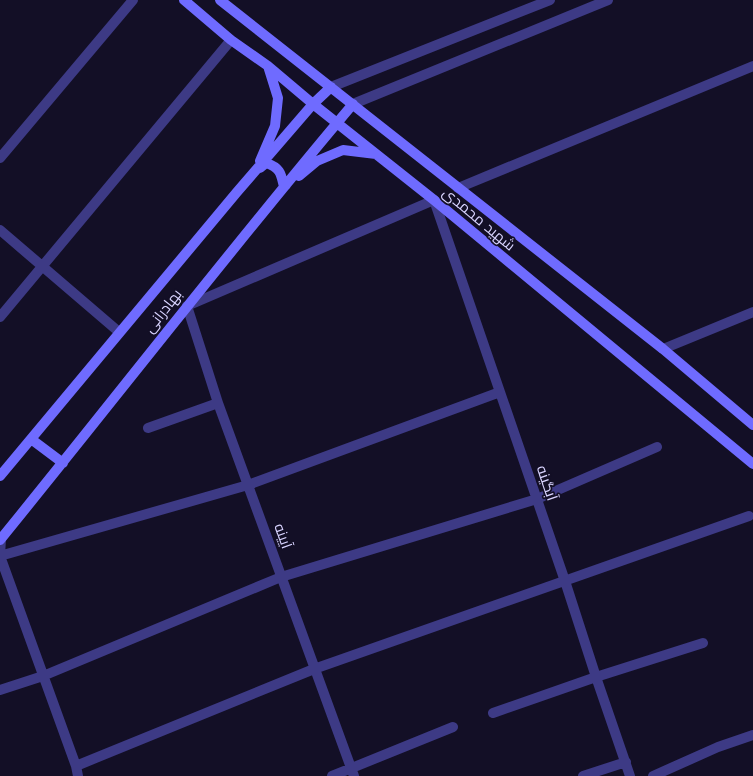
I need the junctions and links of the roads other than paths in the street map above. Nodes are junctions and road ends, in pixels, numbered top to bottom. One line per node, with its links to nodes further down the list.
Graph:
1 (134, 0): 14 (street)
2 (184, 0): 6 (street, شهید محمدی)
3 (220, 0): 9 (street, شهید محمدی)
4 (550, 0): 9 (street)
5 (608, 0): 11 (street)
6 (231, 40): 7 (street, شهید محمدی); 20 (street)
7 (268, 66): 10 (street, شهید محمدی); 15 (street)
8 (753, 66): 17 (street)
9 (331, 87): 10 (street, بهادرانی); 11 (street, شهید محمدی)
10 (313, 104): 12 (street, شهید محمدی); 15 (street, بهادرانی)
11 (353, 104): 12 (street, بهادرانی); 17 (street, شهید محمدی)
12 (337, 123): 13 (street, شهید محمدی); 16 (street, بهادرانی)
13 (376, 154): 16 (street); 18 (street, شهید محمدی)
14 (0, 158)
15 (256, 170): 16 (street); 24 (street, بهادرانی)
16 (284, 187): 21 (street, بهادرانی)
17 (458, 188): 25 (street, شهید محمدی)
18 (434, 200): 21 (street); 26 (street, آبگینه); 33 (street, شهید محمدی)
19 (0, 230): 20 (street)
20 (42, 266): 23 (street); 24 (street)
21 (187, 306): 27 (street, آیینه); 32 (street, بهادرانی)
22 (753, 312): 25 (street)
23 (0, 317)
24 (120, 332): 30 (street, بهادرانی)
25 (664, 349): 28 (street, شهید محمدی)
26 (500, 392): 35 (street); 36 (street, آبگینه)
27 (218, 403): 29 (street); 35 (street, آیینه)
28 (753, 425)
29 (148, 428)
30 (31, 439): 32 (street); 34 (street, بهادرانی)
31 (657, 447): 36 (street)
32 (63, 463): 38 (street, بهادرانی)
33 (753, 464)
34 (0, 476)
35 (248, 485): 39 (street); 40 (street, آیینه)
36 (537, 499): 40 (street); 41 (street, آبگینه)
37 (749, 516): 41 (street)
38 (0, 540): 39 (street)
39 (0, 556): 44 (street)
40 (281, 577): 43 (street, آیینه); 44 (street)
41 (565, 580): 43 (street); 45 (street, آبگینه)
42 (703, 643): 45 (street)
43 (314, 669): 51 (street); 52 (street, آیینه)
44 (43, 676): 46 (street); 51 (street)
45 (596, 677): 47 (street); 50 (street, آبگینه)
46 (0, 690)
47 (493, 713)
48 (453, 727): 52 (street)
49 (753, 735): 56 (street)
50 (626, 762): 54 (street); 55 (street, آبگینه)
51 (77, 771)
52 (353, 772): 53 (street)
53 (332, 776)
54 (583, 776)
55 (630, 776)
56 (653, 776)

